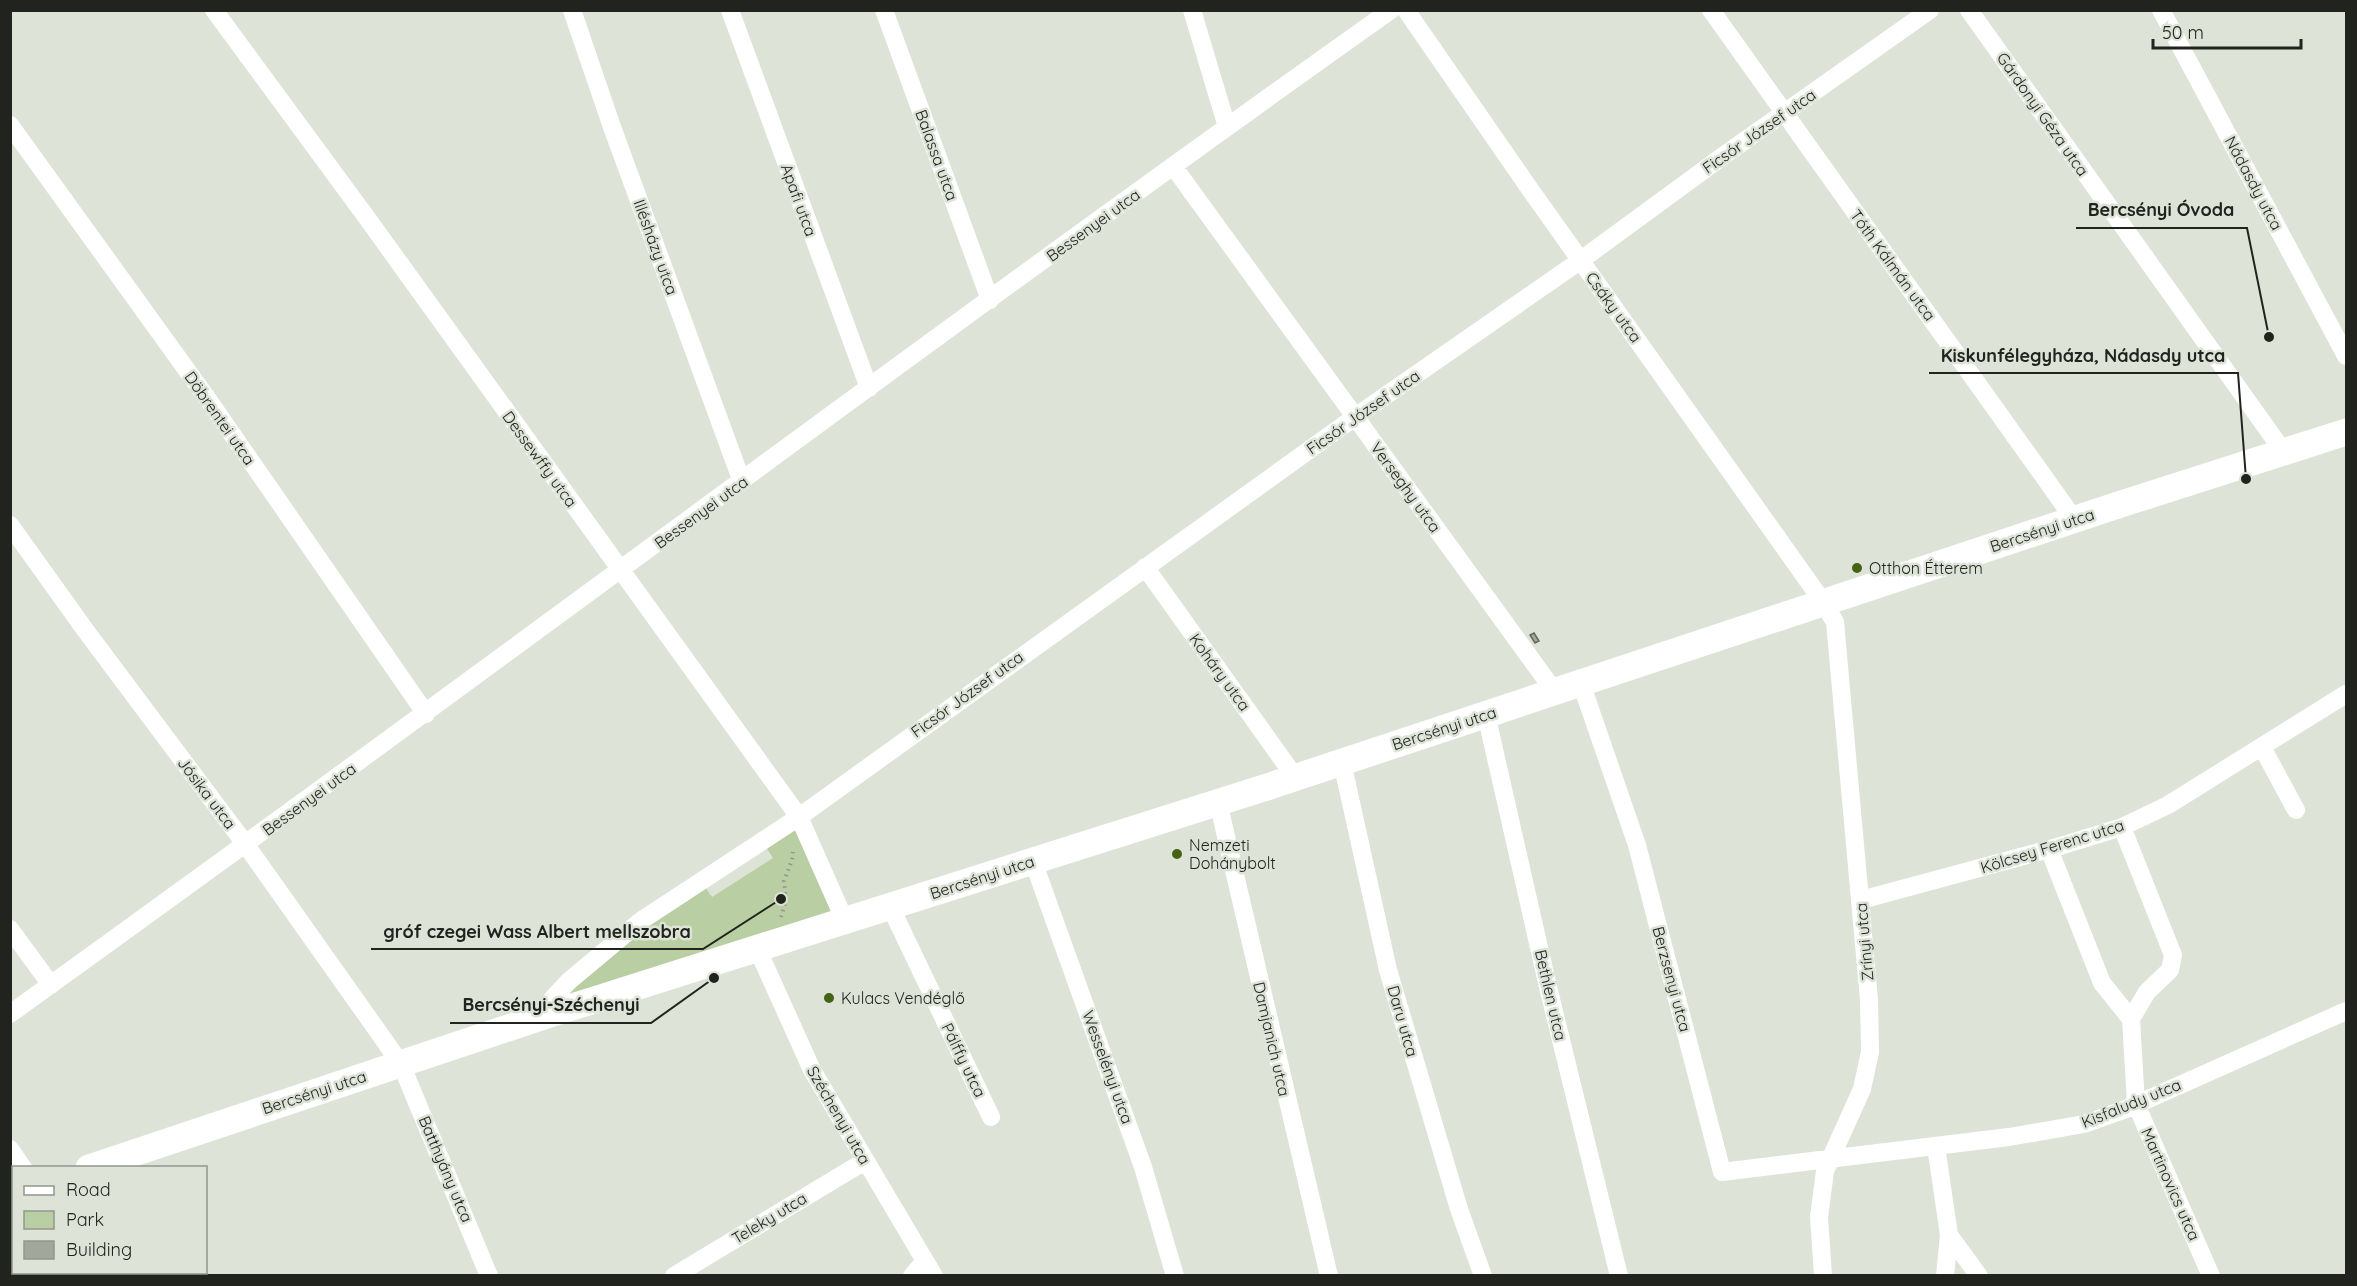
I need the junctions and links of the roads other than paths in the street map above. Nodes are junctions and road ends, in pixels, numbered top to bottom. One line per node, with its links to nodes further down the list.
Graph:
1 (214, 10): 27 (street, Dessewffy utca)
2 (573, 10): 23 (street, Illésházy utca)
3 (730, 10): 19 (street, Apafi utca)
4 (884, 10): 17 (street, Balassa utca)
5 (1192, 10): 14 (street)
6 (1391, 10): 14 (street, Bessenyei utca)
7 (1407, 10): 16 (street, Csáky utca)
8 (1711, 10): 12 (street, Tóth Kálmán utca)
9 (1930, 10): 12 (street, Ficsór József utca)
10 (1969, 10): 22 (street, Gárdonyi Géza utca)
11 (2161, 10): 18 (street, Nádasdy utca)
12 (1784, 113): 16 (street, Ficsór József utca); 24 (street, Tóth Kálmán utca)
13 (10, 125): 32 (street, Döbrentei utca)
14 (1227, 127): 15 (street, Bessenyei utca)
15 (1173, 166): 17 (street, Bessenyei utca); 20 (street, Verseghy utca)
16 (1581, 260): 20 (street, Ficsór József utca); 28 (street, Csáky utca)
17 (990, 300): 19 (street, Bessenyei utca)
18 (2346, 356)
19 (869, 388): 23 (street, Bessenyei utca)
20 (1355, 417): 26 (street, Ficsór József utca); 30 (street, Verseghy utca)
21 (2346, 432): 22 (street, Bercsényi utca)
22 (2283, 451): 24 (street, Bercsényi utca)
23 (742, 482): 27 (street, Bessenyei utca)
24 (2074, 519): 28 (street, Bercsényi utca)
25 (10, 525): 41 (street, Jósika utca)
26 (1145, 567): 36 (street, Koháry utca); 39 (street, Ficsór József utca)
27 (620, 570): 32 (street, Bessenyei utca); 39 (street, Dessewffy utca)
28 (1823, 602): 29 (street, Bercsényi utca); 44 (street, Zrínyi utca)
29 (1581, 682): 30 (street, Bercsényi utca); 59 (street, Berzsenyi utca)
30 (1555, 692): 33 (street, Bercsényi utca)
31 (2346, 694): 34 (street, Kölcsey Ferenc utca)
32 (426, 714): 41 (street, Bessenyei utca)
33 (1486, 714): 35 (street, Bercsényi utca); 71 (street, Bethlen utca)
34 (2262, 747): 38 (street); 40 (street, Kölcsey Ferenc utca)
35 (1342, 762): 36 (street, Bercsényi utca); 70 (street, Daru utca)
36 (1295, 777): 37 (street, Bercsényi utca)
37 (1218, 802): 43 (street, Bercsényi utca); 69 (street, Damjanich utca)
38 (2296, 810)
39 (791, 821): 46 (street, Dessewffy utca); 52 (street)
40 (2122, 827): 42 (street, Kölcsey Ferenc utca); 53 (street)
41 (246, 845): 49 (street, Bessenyei utca); 54 (street, Jósika utca)
42 (2049, 849): 44 (street, Kölcsey Ferenc utca); 53 (street)
43 (1034, 861): 45 (street, Bercsényi utca); 68 (street, Wesselényi utca)
44 (1861, 900): 59 (street, Zrínyi utca)
45 (890, 906): 46 (street, Bercsényi utca); 56 (street, Pálffy utca)
46 (845, 921): 48 (street, Bercsényi utca)
47 (10, 929): 49 (street)
48 (757, 948): 52 (street, Bercsényi utca); 60 (street, Széchenyi utca)
49 (51, 985): 51 (street, Bessenyei utca)
50 (2346, 1011): 55 (street, Kisfaludy utca)
51 (10, 1014)
52 (540, 1017): 54 (street, Bercsényi utca)
53 (2131, 1019): 55 (street, Martinovics utca)
54 (401, 1064): 61 (street, Bercsényi utca); 66 (street, Batthyány utca)
55 (2136, 1104): 57 (street, Kisfaludy utca); 75 (street, Martinovics utca)
56 (991, 1117)
57 (1936, 1146): 59 (street, Kisfaludy utca); 64 (street)
58 (10, 1149): 62 (street)
59 (1831, 1157): 72 (street, Zrínyi utca)
60 (865, 1161): 65 (street, Széchenyi utca); 67 (street, Teleky utca)
61 (116, 1163): 63 (street, Bercsényi utca)
62 (22, 1166)
63 (96, 1166)
64 (1948, 1235): 73 (street); 74 (street)
65 (923, 1271)
66 (489, 1275)
67 (674, 1275)
68 (1175, 1275)
69 (1329, 1275)
70 (1484, 1275)
71 (1619, 1275)
72 (1823, 1275)
73 (1945, 1275)
74 (1979, 1275)
75 (2211, 1275)

